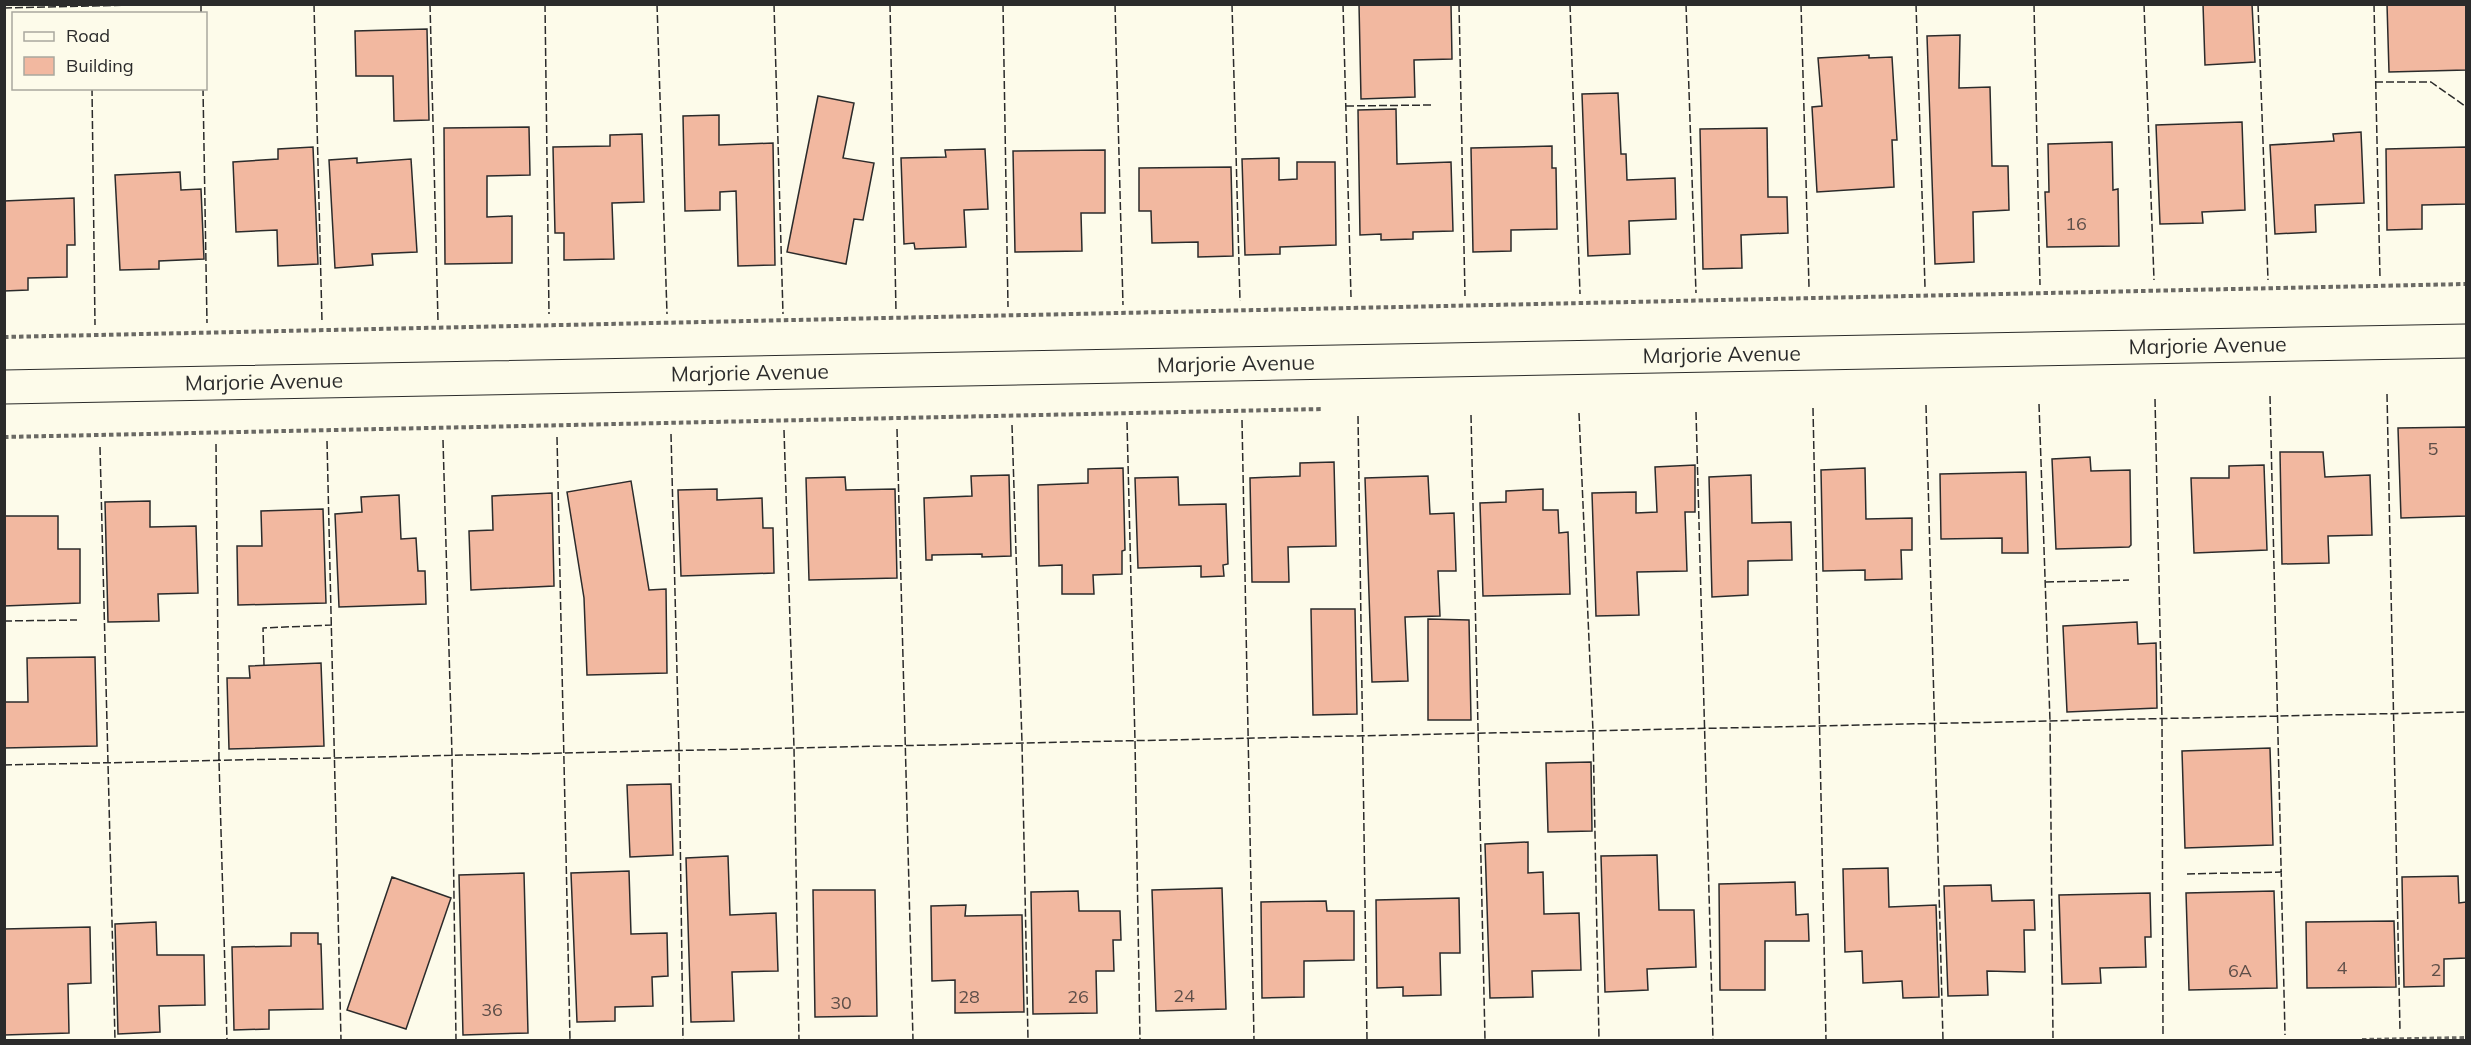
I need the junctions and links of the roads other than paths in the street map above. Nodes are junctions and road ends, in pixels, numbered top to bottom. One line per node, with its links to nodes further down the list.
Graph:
1 (2466, 341): 2 (street, Marjorie Avenue)
2 (4, 387)

